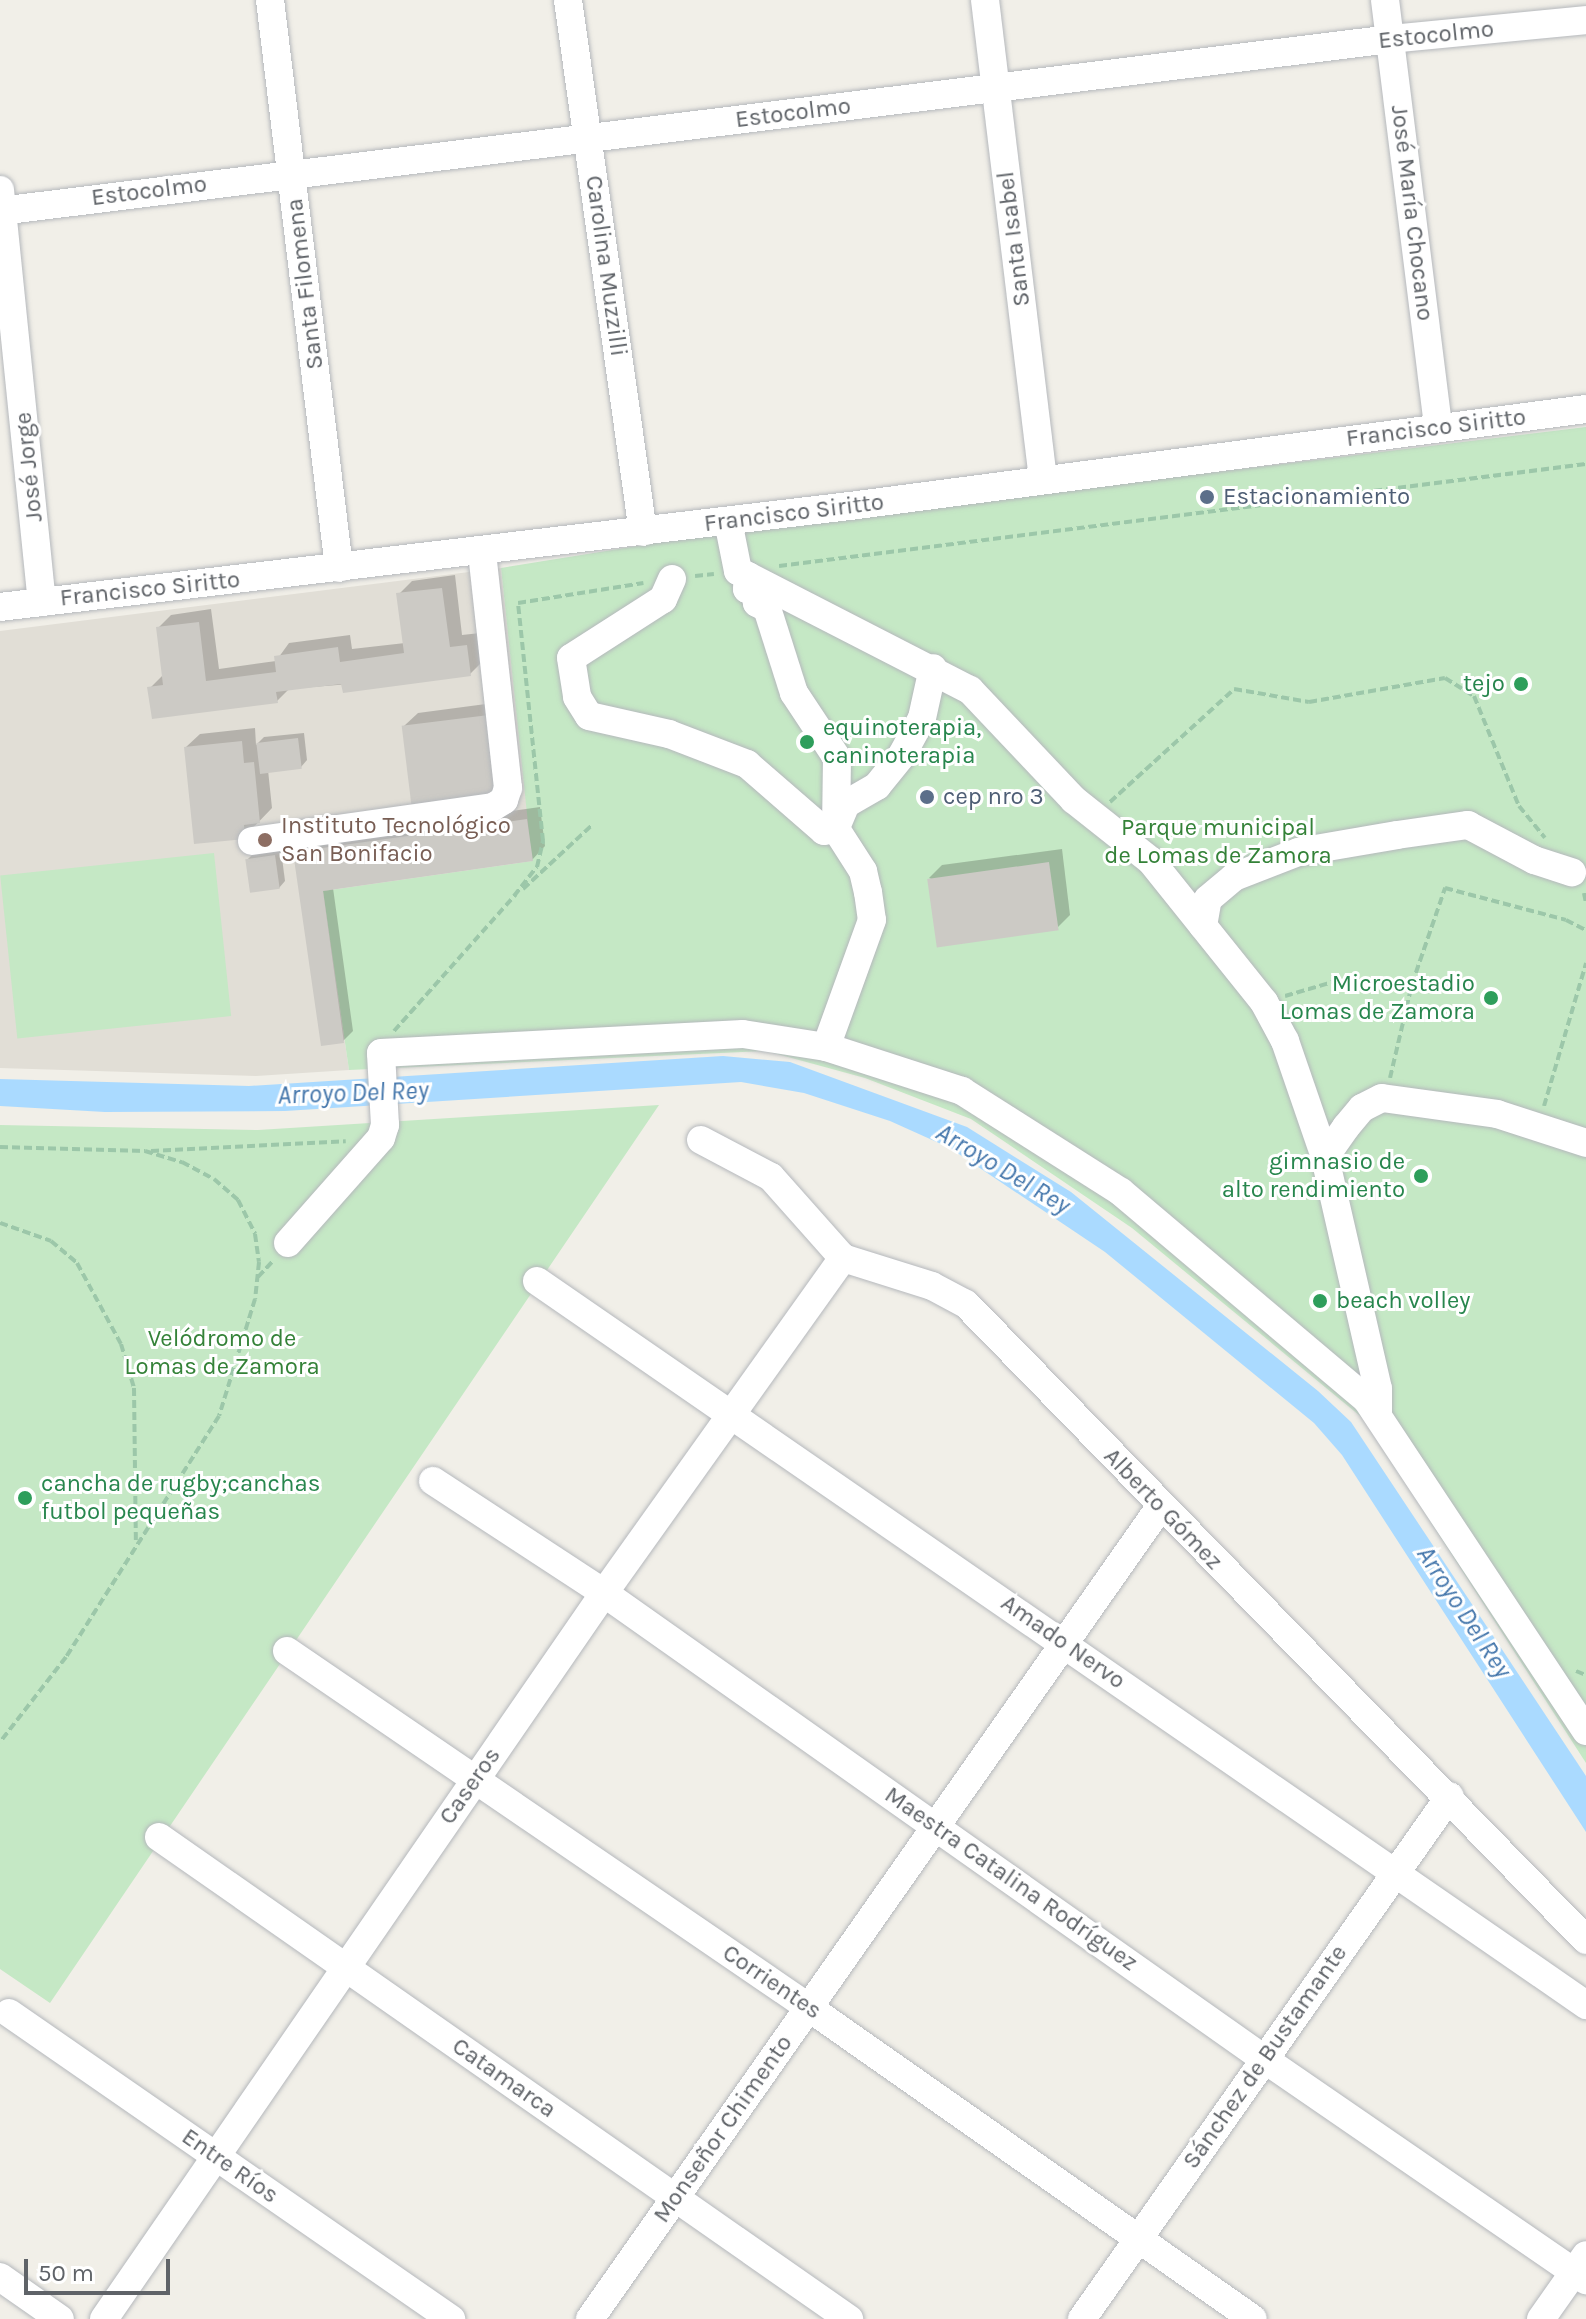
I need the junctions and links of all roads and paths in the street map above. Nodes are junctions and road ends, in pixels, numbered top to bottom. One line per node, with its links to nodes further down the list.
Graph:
1 (270, 0): 9 (street, Santa Filomena)
2 (568, 0): 8 (street, Carolina Muzzilli)
3 (985, 0): 7 (street, Santa Isabel)
4 (1385, 0): 6 (street, José María Chocano)
5 (1586, 20): 6 (street, Estocolmo)
6 (1390, 39): 7 (street, Estocolmo); 12 (street, José María Chocano)
7 (995, 87): 8 (street, Estocolmo); 14 (street, Santa Isabel)
8 (588, 139): 9 (street, Estocolmo); 16 (street, Carolina Muzzilli)
9 (292, 173): 10 (street, Estocolmo); 18 (street, Santa Filomena)
10 (1, 204): 21 (street, José Jorge)
11 (1586, 409): 12 (street, Francisco Siritto)
12 (1438, 427): 14 (street, Francisco Siritto)
13 (1586, 464): 19 (path)
14 (1043, 479): 15 (street, Francisco Siritto)
15 (728, 521): 16 (street, Francisco Siritto); 19 (street)
16 (643, 532): 17 (street, Francisco Siritto)
17 (482, 551): 18 (street, Francisco Siritto); 27 (street)
18 (339, 568): 21 (street, Francisco Siritto)
19 (743, 573): 20 (path); 23 (street); 26 (street)
20 (672, 579): 26 (street); 29 (path)
21 (42, 602): 22 (street, Francisco Siritto)
22 (0, 607)
23 (933, 668): 24 (street); 26 (street)
24 (1093, 815): 28 (path); 30 (street)
25 (592, 825): 29 (path)
26 (836, 829): 35 (street)
27 (252, 841)
28 (1572, 872): 30 (street)
29 (514, 896): 36 (path)
30 (1203, 926): 34 (street)
31 (1586, 930): 33 (path)
32 (1586, 963): 38 (path)
33 (1412, 984): 34 (path); 37 (path)
34 (1264, 1002): 44 (street)
35 (826, 1047): 36 (street); 50 (street)
36 (381, 1058): 39 (street)
37 (1403, 1087)
38 (1537, 1126): 41 (street); 44 (street)
39 (383, 1131): 43 (path); 46 (street)
40 (701, 1140): 47 (street)
41 (1586, 1143)
42 (0, 1147): 43 (path)
43 (145, 1151): 53 (path)
44 (1325, 1157): 50 (street)
45 (0, 1223): 53 (path)
46 (288, 1243)
47 (843, 1258): 49 (street, Caseros); 52 (street, Alberto Gómez)
48 (537, 1281): 49 (street, Amado Nervo)
49 (733, 1415): 54 (street, Caseros); 55 (street, Amado Nervo)
50 (1378, 1415): 57 (street)
51 (433, 1481): 54 (street, Maestra Catalina Rodríguez)
52 (1160, 1507): 55 (street, Monseñor Chimento); 60 (street, Alberto Gómez)
53 (136, 1544): 58 (path)
54 (604, 1593): 59 (street, Caseros); 61 (street, Maestra Catalina Rodríguez)
55 (1063, 1641): 61 (street, Monseñor Chimento); 63 (street, Amado Nervo)
56 (287, 1651): 59 (street, Corrientes)
57 (1586, 1731)
58 (0, 1742)
59 (474, 1779): 65 (street, Caseros); 67 (street, Corrientes)
60 (1450, 1796): 63 (street, Sánchez de Bustamante); 64 (street, Alberto Gómez)
61 (935, 1825): 67 (street, Monseñor Chimento); 69 (street, Maestra Catalina Rodríguez)
62 (159, 1837): 65 (street, Catamarca)
63 (1394, 1875): 66 (street, Amado Nervo); 69 (street, Sánchez de Bustamante)
64 (1586, 1940)
65 (345, 1966): 70 (street, Caseros); 71 (street, Catamarca)
66 (1586, 2005)
67 (808, 2007): 71 (street, Monseñor Chimento); 72 (street, Corrientes)
68 (9, 2013): 70 (street, Entre Ríos)
69 (1264, 2059): 72 (street, Sánchez de Bustamante); 73 (street, Maestra Catalina Rodríguez)
70 (216, 2157): 76 (street, Caseros); 77 (street, Entre Ríos)
71 (675, 2197): 78 (street, Monseñor Chimento); 79 (street, Catamarca)
72 (1138, 2237): 80 (street, Sánchez de Bustamante); 81 (street, Corrientes)
73 (1582, 2269): 82 (street)
74 (0, 2277): 75 (street)
75 (60, 2319)
76 (104, 2319)
77 (451, 2319)
78 (590, 2319)
79 (849, 2319)
80 (1082, 2319)
81 (1253, 2319)
82 (1541, 2319)

